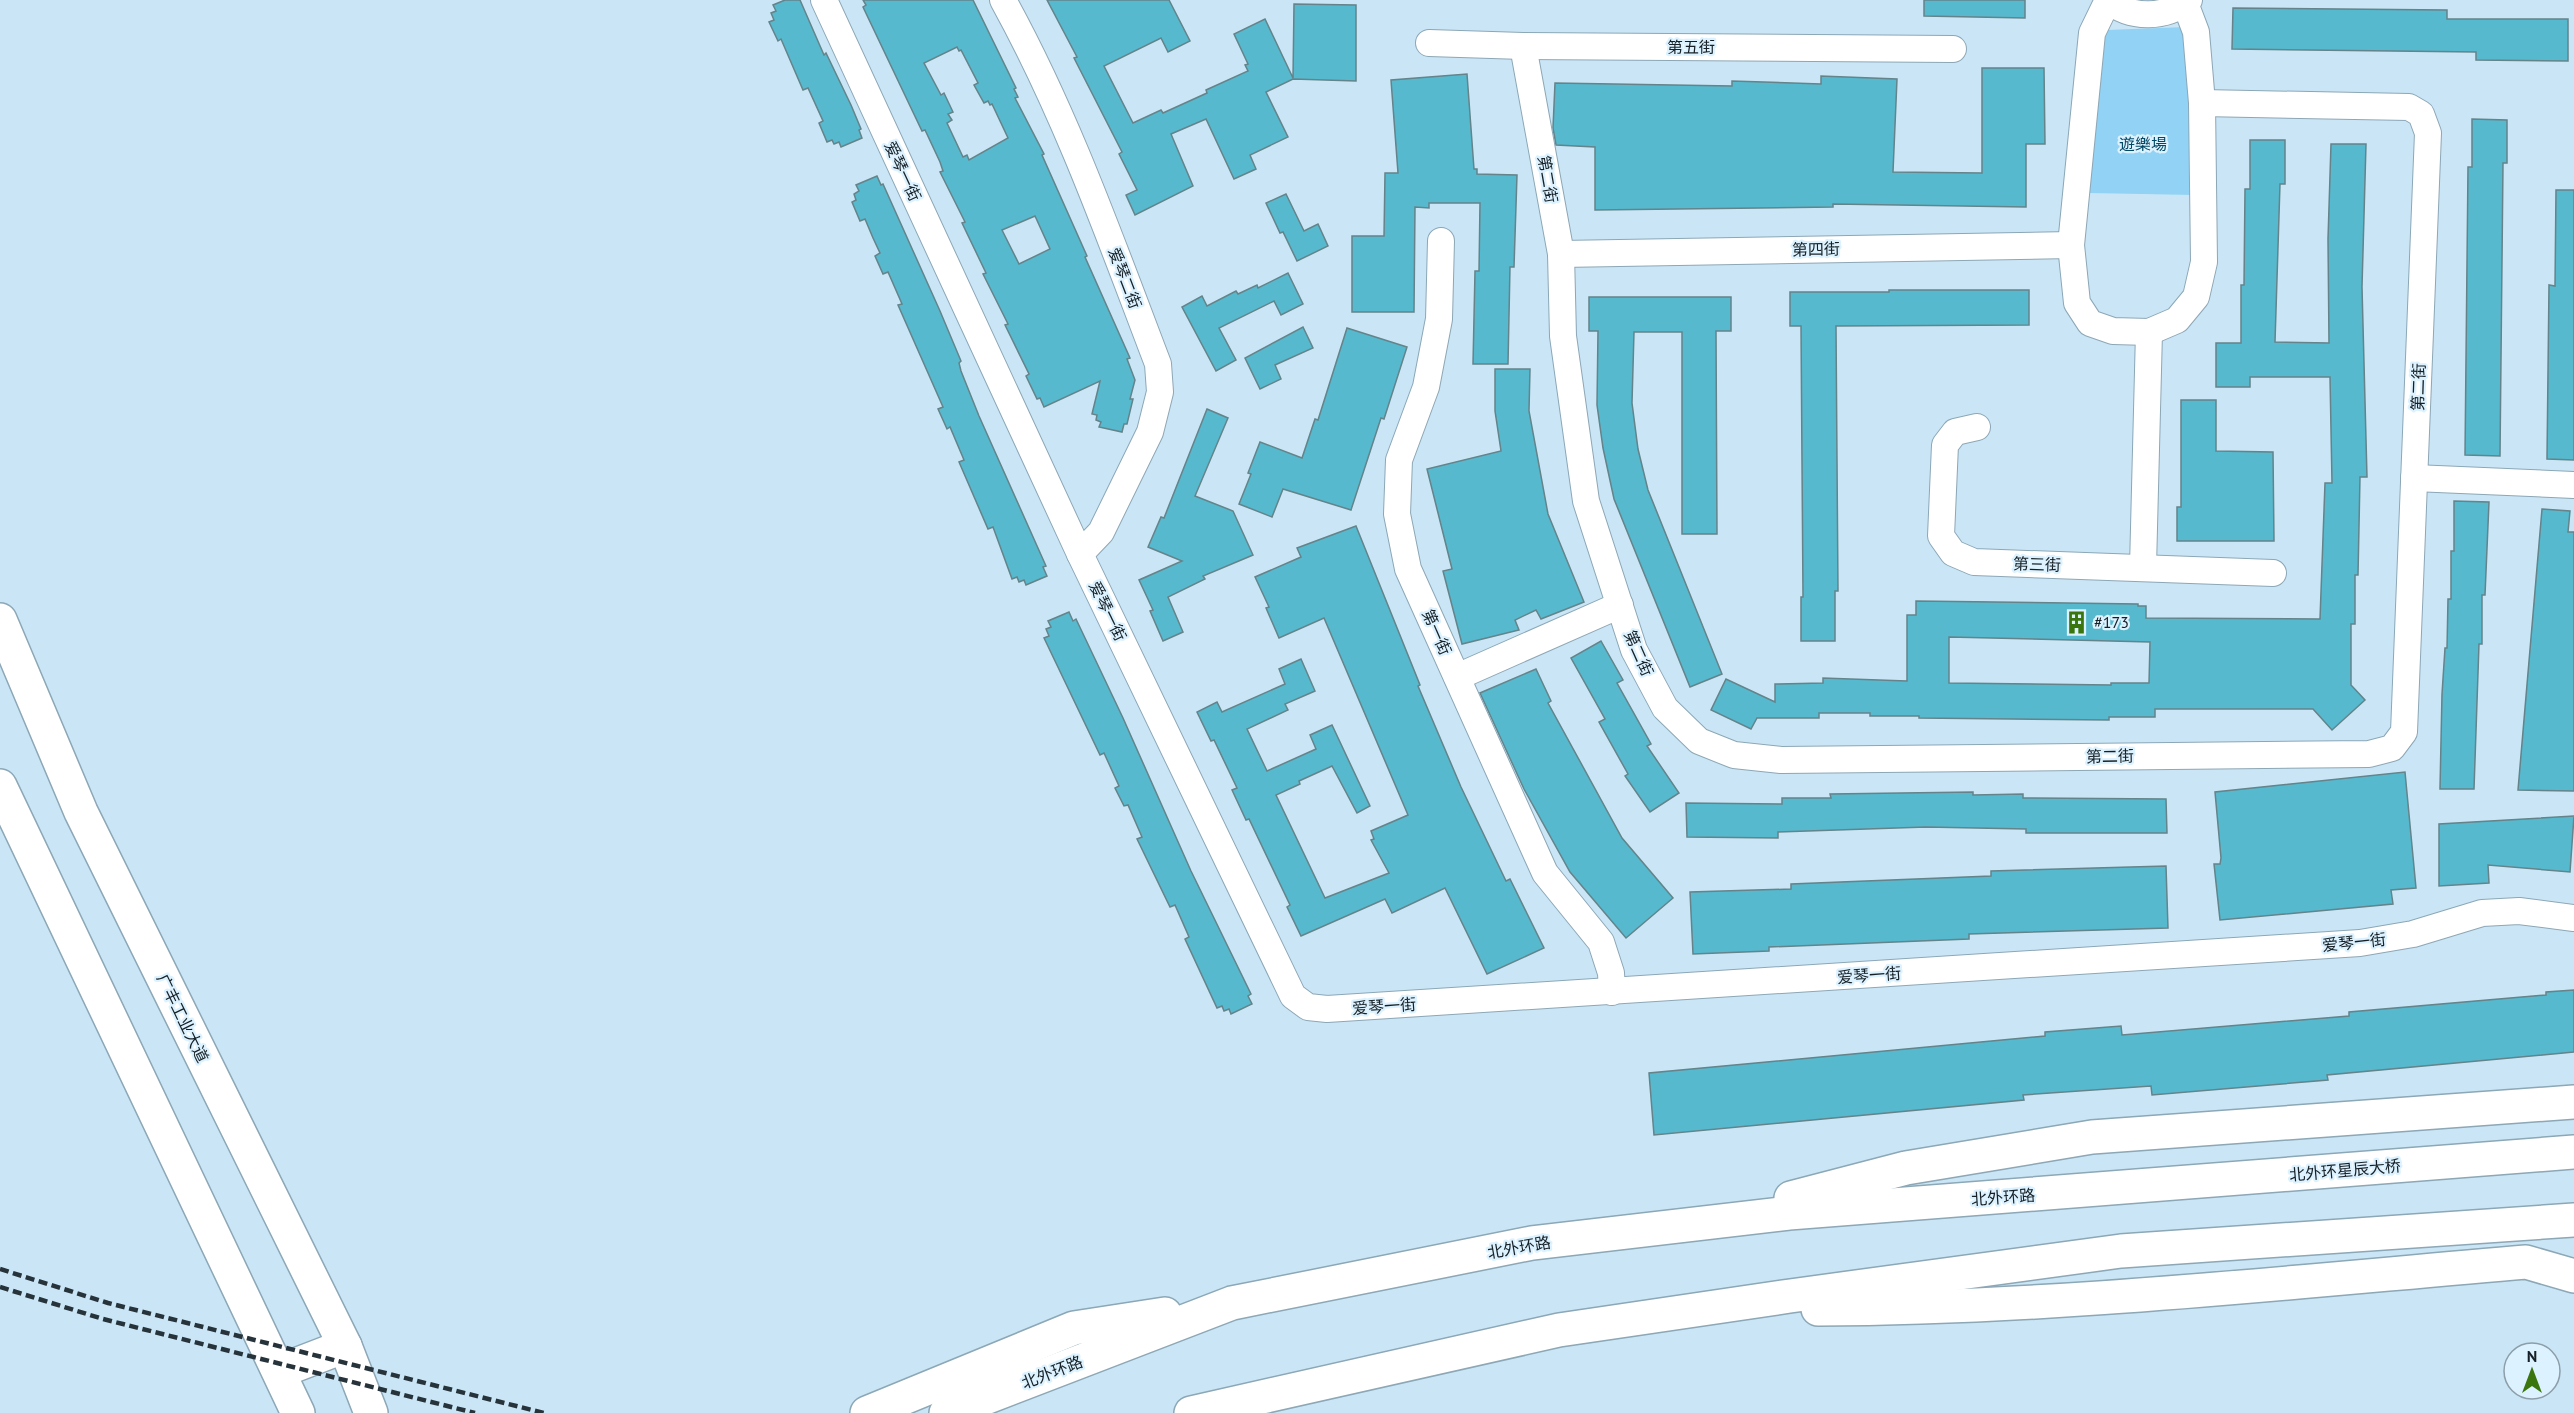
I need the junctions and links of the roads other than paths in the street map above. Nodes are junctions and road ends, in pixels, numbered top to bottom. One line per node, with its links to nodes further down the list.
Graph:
1 (824, 0): 15 (street, 爱琴一街)
2 (1004, 0): 15 (street, 爱琴二街)
3 (2187, 2): 7 (street); 9 (street)
4 (1429, 43): 5 (street, 第五街)
5 (1523, 46): 6 (street, 第五街); 10 (street, 第二街)
6 (1953, 49)
7 (2202, 103): 11 (street); 13 (street, 第二街)
8 (1441, 241): 20 (street, 第一街)
9 (2071, 245): 10 (street, 第四街); 11 (street)
10 (1561, 254): 18 (street, 第二街)
11 (2149, 332): 16 (street)
12 (1977, 427): 16 (street, 第三街)
13 (2414, 478): 14 (street); 18 (street, 第二街)
14 (2574, 485)
15 (1080, 554): 23 (street, 爱琴一街)
16 (2143, 567): 17 (street, 第三街)
17 (2273, 573)
18 (1620, 605): 20 (street)
19 (0, 620): 32 (main road, 广丰工业大道)
20 (1457, 677): 23 (street, 第一街)
21 (0, 786): 33 (main road)
22 (2574, 918): 23 (street, 爱琴一街)
23 (1612, 992)
24 (2574, 1102): 28 (main road)
25 (2574, 1152): 26 (main road, 北外环星辰大桥)
26 (2116, 1189): 28 (main road, 北外环路)
27 (2574, 1220): 31 (main road)
28 (1692, 1224): 30 (main road, 北外环路)
29 (2574, 1276): 31 (main road)
30 (1232, 1303): 36 (main road); 37 (main road, 北外环路)
31 (1694, 1310): 38 (main road)
32 (345, 1346): 33 (main road); 35 (main road, 广丰工业大道)
33 (280, 1371): 34 (main road)
34 (298, 1413)
35 (371, 1413)
36 (867, 1413)
37 (946, 1413)
38 (1191, 1413)

